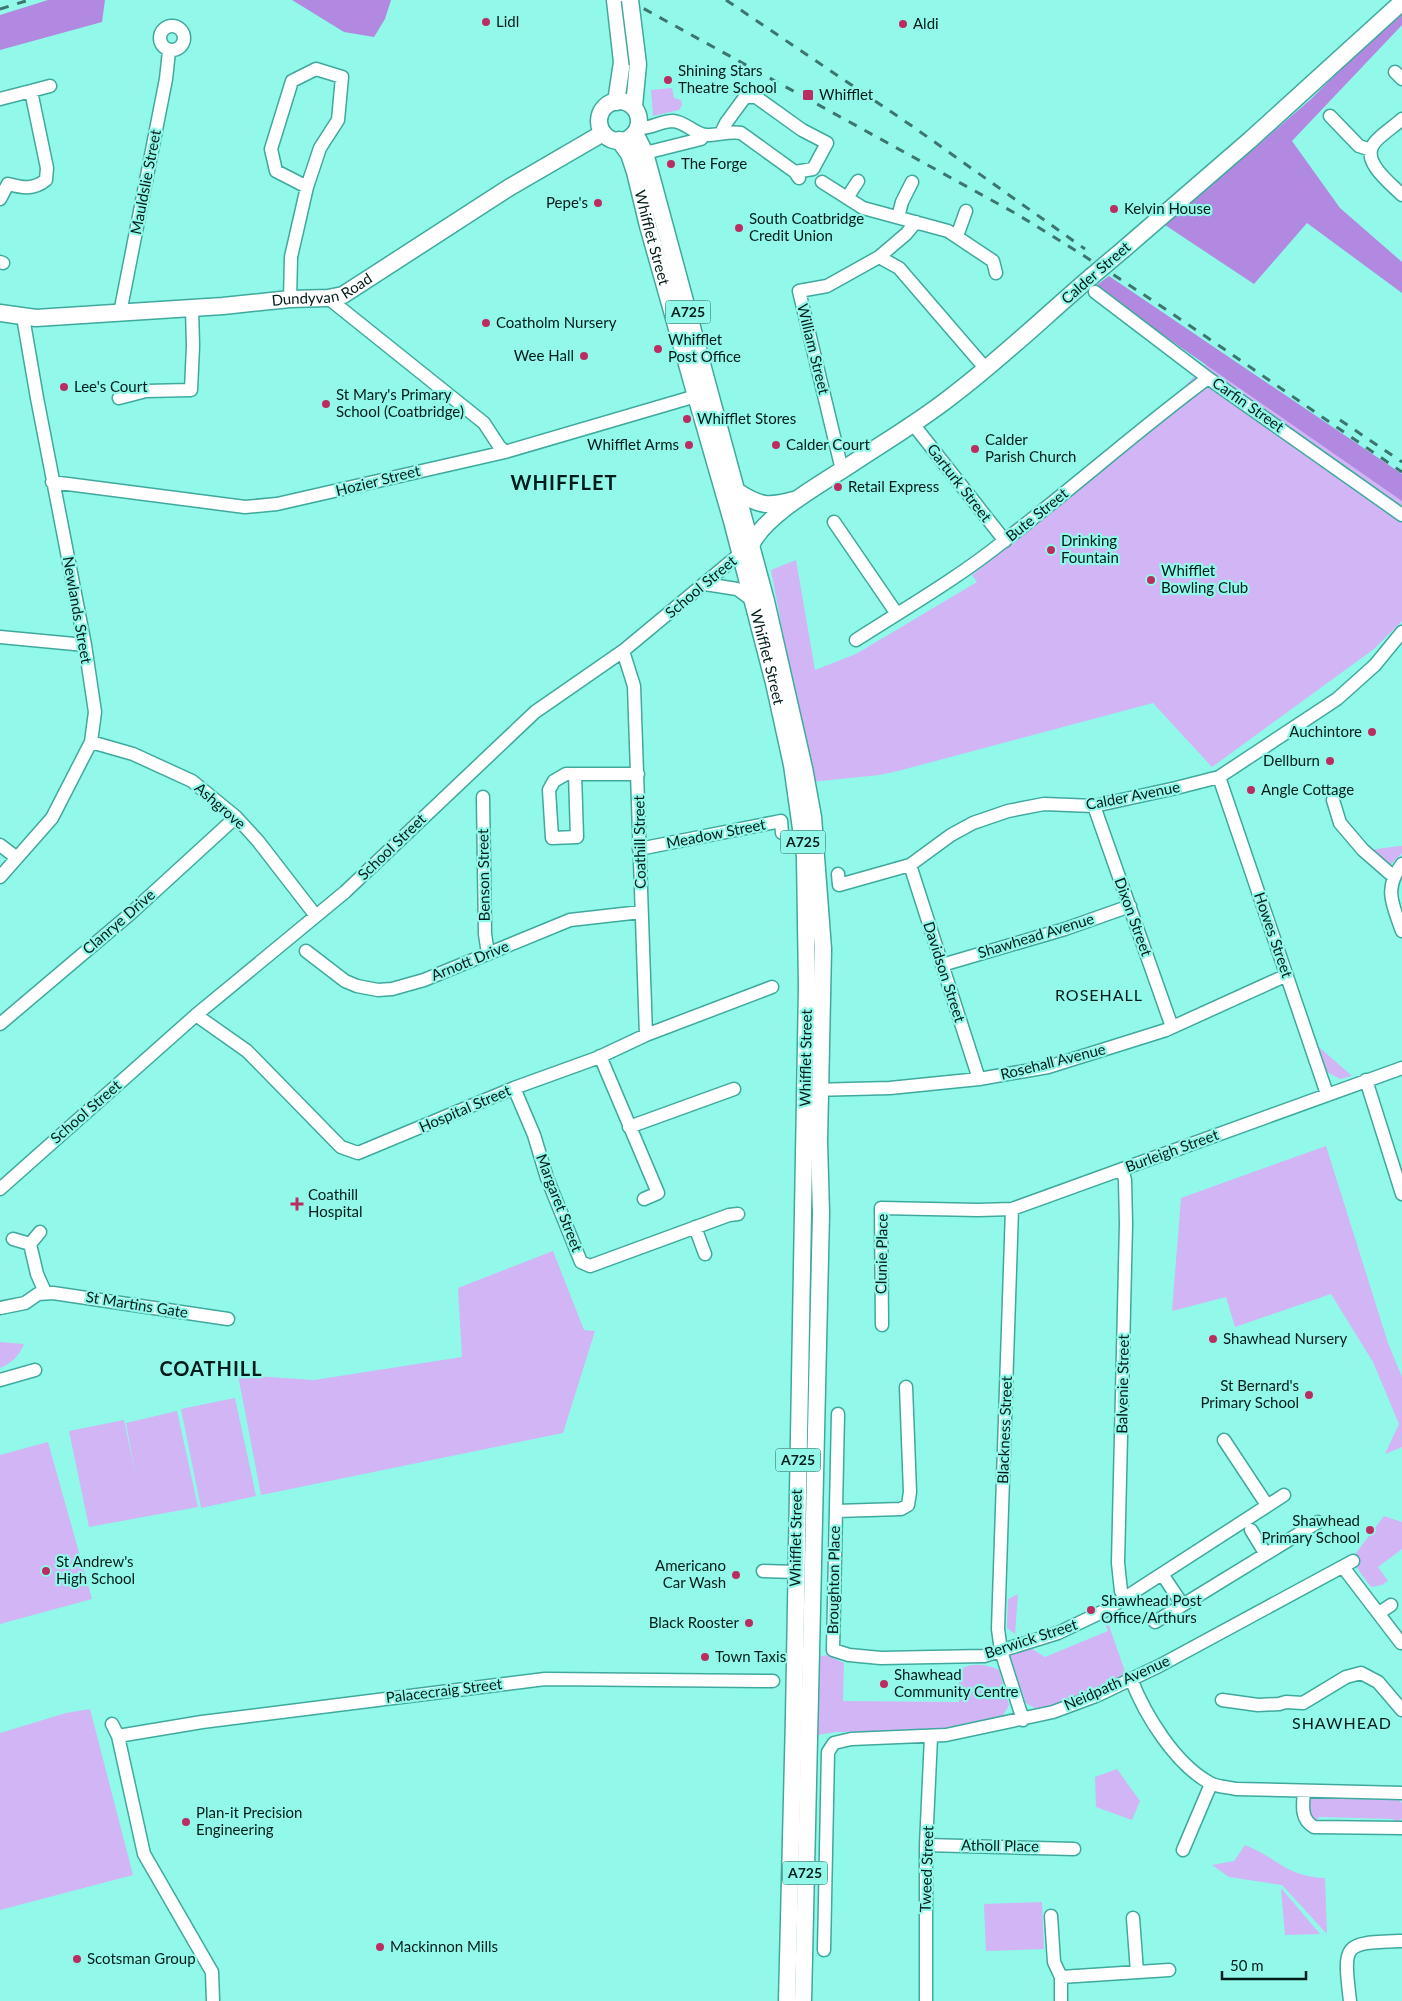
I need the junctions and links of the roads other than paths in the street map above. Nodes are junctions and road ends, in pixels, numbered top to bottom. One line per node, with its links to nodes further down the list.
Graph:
1 (615, 0): 5 (main road, A725)
2 (630, 0): 5 (main road, A725, bridge)
3 (1402, 2): 40 (main road, Calder Street, bridge)
4 (169, 50): 38 (street, Mauldslie Street)
5 (630, 63): 9 (main road, A725); 10 (main road, A725)
6 (50, 86): 7 (street)
7 (31, 91): 8 (street); 25 (street)
8 (0, 99)
9 (616, 102): 10 (main road); 14 (main road)
10 (634, 106): 13 (main road, Whifflet Street / A725)
11 (1330, 116): 18 (street)
12 (1402, 119): 18 (street)
13 (637, 131): 16 (street); 17 (main road); 19 (main road, Whifflet Street / A725)
14 (603, 133): 17 (main road); 34 (main road, Dundyvan Road)
15 (721, 133): 15 (street); 16 (street)
16 (702, 137): 19 (street)
17 (619, 140): 42 (main road, Whifflet Street / A725)
18 (1372, 150): 24 (street)
19 (645, 153): 48 (main road, Whifflet Street / A725)
20 (858, 180): 26 (street)
21 (822, 182): 26 (street)
22 (912, 182): 28 (street)
23 (307, 187): 23 (street); 35 (street)
24 (1402, 195)
25 (0, 198)
26 (847, 198): 28 (street)
27 (966, 211): 30 (street)
28 (898, 217): 29 (street)
29 (916, 222): 30 (street); 31 (street)
30 (957, 236): 32 (street)
31 (879, 257): 40 (street); 46 (street, William Street)
32 (996, 273)
33 (1095, 292): 41 (street, Carfin Street)
34 (328, 298): 35 (main road, Dundyvan Road); 45 (street)
35 (290, 299): 36 (main road, Dundyvan Road)
36 (192, 308): 38 (main road, Dundyvan Road); 43 (street)
37 (0, 313): 39 (main road, Dundyvan Road)
38 (120, 313): 39 (main road, Dundyvan Road)
39 (23, 317): 47 (street, Newlands Street)
40 (986, 370): 44 (main road, Calder Street)
41 (1208, 378): 50 (street, Carfin Street); 52 (street, Bute Street)
42 (696, 396): 45 (street, Hozier Street); 53 (main road, Whifflet Street / A725)
43 (119, 398)
44 (913, 424): 46 (main road, Calder Street); 52 (street, Garturk Street)
45 (505, 452): 47 (street, Hozier Street)
46 (842, 470): 49 (main road, Calder Street)
47 (52, 482): 60 (street, Newlands Street)
48 (738, 492): 49 (main road); 53 (main road, Whifflet Street / A725)
49 (796, 500): 53 (main road, Calder Street)
50 (1402, 514)
51 (834, 522): 56 (street)
52 (1005, 541): 56 (street, Bute Street)
53 (746, 549): 54 (street, School Street); 55 (main road, Whifflet Street / A725); 98 (main road, Whifflet Street / A725)
54 (705, 584): 55 (street); 61 (street, School Street)
55 (752, 600): 98 (main road, Whifflet Street / A725)
56 (897, 614): 59 (street, Bute Street)
57 (1402, 632): 65 (street, Calder Avenue)
58 (0, 637): 60 (street)
59 (856, 640)
60 (85, 645): 62 (street, Newlands Street)
61 (622, 651): 64 (street, Coathill Street); 81 (street, School Street)
62 (91, 742): 69 (street, Ashgrove); 73 (street, Newlands Street)
63 (576, 774): 63 (street); 64 (street)
64 (638, 774): 72 (street, Coathill Street)
65 (1219, 777): 68 (street, Calder Avenue); 86 (street, Howes Street)
66 (483, 796): 84 (street, Benson Street)
67 (1333, 800): 78 (street)
68 (1094, 806): 75 (street, Calder Avenue); 79 (street, Dixon Street)
69 (236, 818): 81 (street, Ashgrove); 89 (street, Clanrye Drive)
70 (782, 833): 72 (street, Meadow Street)
71 (0, 845): 73 (street)
72 (639, 849): 80 (street, Coathill Street)
73 (17, 858): 77 (street, Newlands Street)
74 (1402, 864): 78 (street)
75 (910, 865): 76 (street, Calder Avenue); 85 (street, Davidson Street)
76 (838, 874)
77 (0, 877)
78 (1394, 877): 82 (street)
79 (1130, 906): 85 (street, Shawhead Avenue); 90 (street, Dixon Street)
80 (641, 912): 84 (street, Arnott Drive); 91 (street, Coathill Street)
81 (316, 916): 88 (street, School Street)
82 (1402, 931)
83 (306, 951): 84 (street, Arnott Drive)
84 (488, 954)
85 (942, 965): 94 (street, Davidson Street)
86 (1287, 975): 90 (street, Rosehall Avenue); 99 (street, Howes Street)
87 (772, 987): 91 (street, Hospital Street)
88 (196, 1015): 96 (street, Hospital Street); 102 (street, School Street)
89 (0, 1024)
90 (1172, 1028): 94 (street, Rosehall Avenue)
91 (646, 1035): 92 (street, Hospital Street)
92 (600, 1056): 96 (street, Hospital Street); 100 (street)
93 (1402, 1068): 95 (street, Burleigh Street)
94 (979, 1079): 98 (street, Rosehall Avenue)
95 (1366, 1080): 99 (street, Burleigh Street); 103 (street)
96 (514, 1088): 108 (street, Margaret Street)
97 (734, 1089): 100 (street)
98 (812, 1090): 129 (main road, Whifflet Street / A725); 143 (main road, Whifflet Street / A725)
99 (1327, 1094): 101 (street, Burleigh Street)
100 (629, 1127): 104 (street)
101 (1122, 1169): 105 (street, Burleigh Street); 131 (street, Balvenie Street)
102 (3, 1180)
103 (1402, 1194)
104 (644, 1199)
105 (1012, 1209): 106 (street, Burleigh Street); 138 (street, Blackness Street)
106 (937, 1210): 116 (street, Clunie Place)
107 (738, 1214): 108 (street, Margaret Street)
108 (695, 1227): 112 (street)
109 (40, 1232): 111 (street)
110 (13, 1239): 111 (street)
111 (30, 1244): 113 (street)
112 (705, 1254)
113 (45, 1292): 114 (street); 115 (street, St Martins Gate)
114 (0, 1308)
115 (228, 1319)
116 (882, 1325)
117 (35, 1370): 118 (street)
118 (0, 1380)
119 (906, 1387): 124 (street, Broughton Place)
120 (838, 1414): 124 (street, Broughton Place)
121 (1224, 1440): 123 (street)
122 (1284, 1495): 123 (street, Berwick Street)
123 (1267, 1506): 130 (street, Berwick Street)
124 (836, 1511): 137 (street, Broughton Place)
125 (1318, 1522): 127 (street)
126 (1251, 1530): 127 (street)
127 (1265, 1553): 132 (street)
128 (763, 1571): 129 (street)
129 (796, 1572): 143 (main road, Whifflet Street / A725)
130 (1162, 1574): 131 (street, Berwick Street); 132 (street)
131 (1125, 1598): 138 (street, Berwick Street)
132 (1182, 1604): 135 (street)
133 (1391, 1605): 134 (street)
134 (1379, 1613): 136 (street, Neidpath Avenue); 139 (street, Neidpath Avenue)
135 (1155, 1622)
136 (1401, 1643)
137 (833, 1650): 138 (street, Berwick Street)
138 (1001, 1651): 144 (street, Blackness Street)
139 (1131, 1680): 144 (street, Neidpath Avenue); 149 (street)
140 (772, 1681): 146 (street, Palacecraig Street)
141 (1222, 1700): 142 (street)
142 (1402, 1710)
143 (801, 1718): 148 (main road, Whifflet Street / A725)
144 (1023, 1720): 147 (street, Neidpath Avenue)
145 (112, 1724): 146 (street)
146 (118, 1736): 163 (street)
147 (931, 1737): 153 (street, Tweed Street); 159 (street, Neidpath Avenue)
148 (801, 1747): 164 (main road, Whifflet Street / A725); 165 (main road, Whifflet Street / A725)
149 (1211, 1784): 150 (street); 155 (street)
150 (1304, 1791): 151 (street); 152 (street)
151 (1402, 1793)
152 (1402, 1828)
153 (926, 1845): 154 (street, Atholl Place); 166 (street, Tweed Street)
154 (1074, 1849)
155 (1183, 1850)
156 (1051, 1916): 162 (street)
157 (1133, 1918): 161 (street)
158 (1402, 1941): 168 (street)
159 (824, 1950)
160 (1170, 1970): 161 (street)
161 (1137, 1972): 162 (street)
162 (1060, 1977): 167 (street)
163 (213, 2001)
164 (787, 2001)
165 (803, 2001)
166 (926, 2001)
167 (1060, 2001)
168 (1350, 2001)

